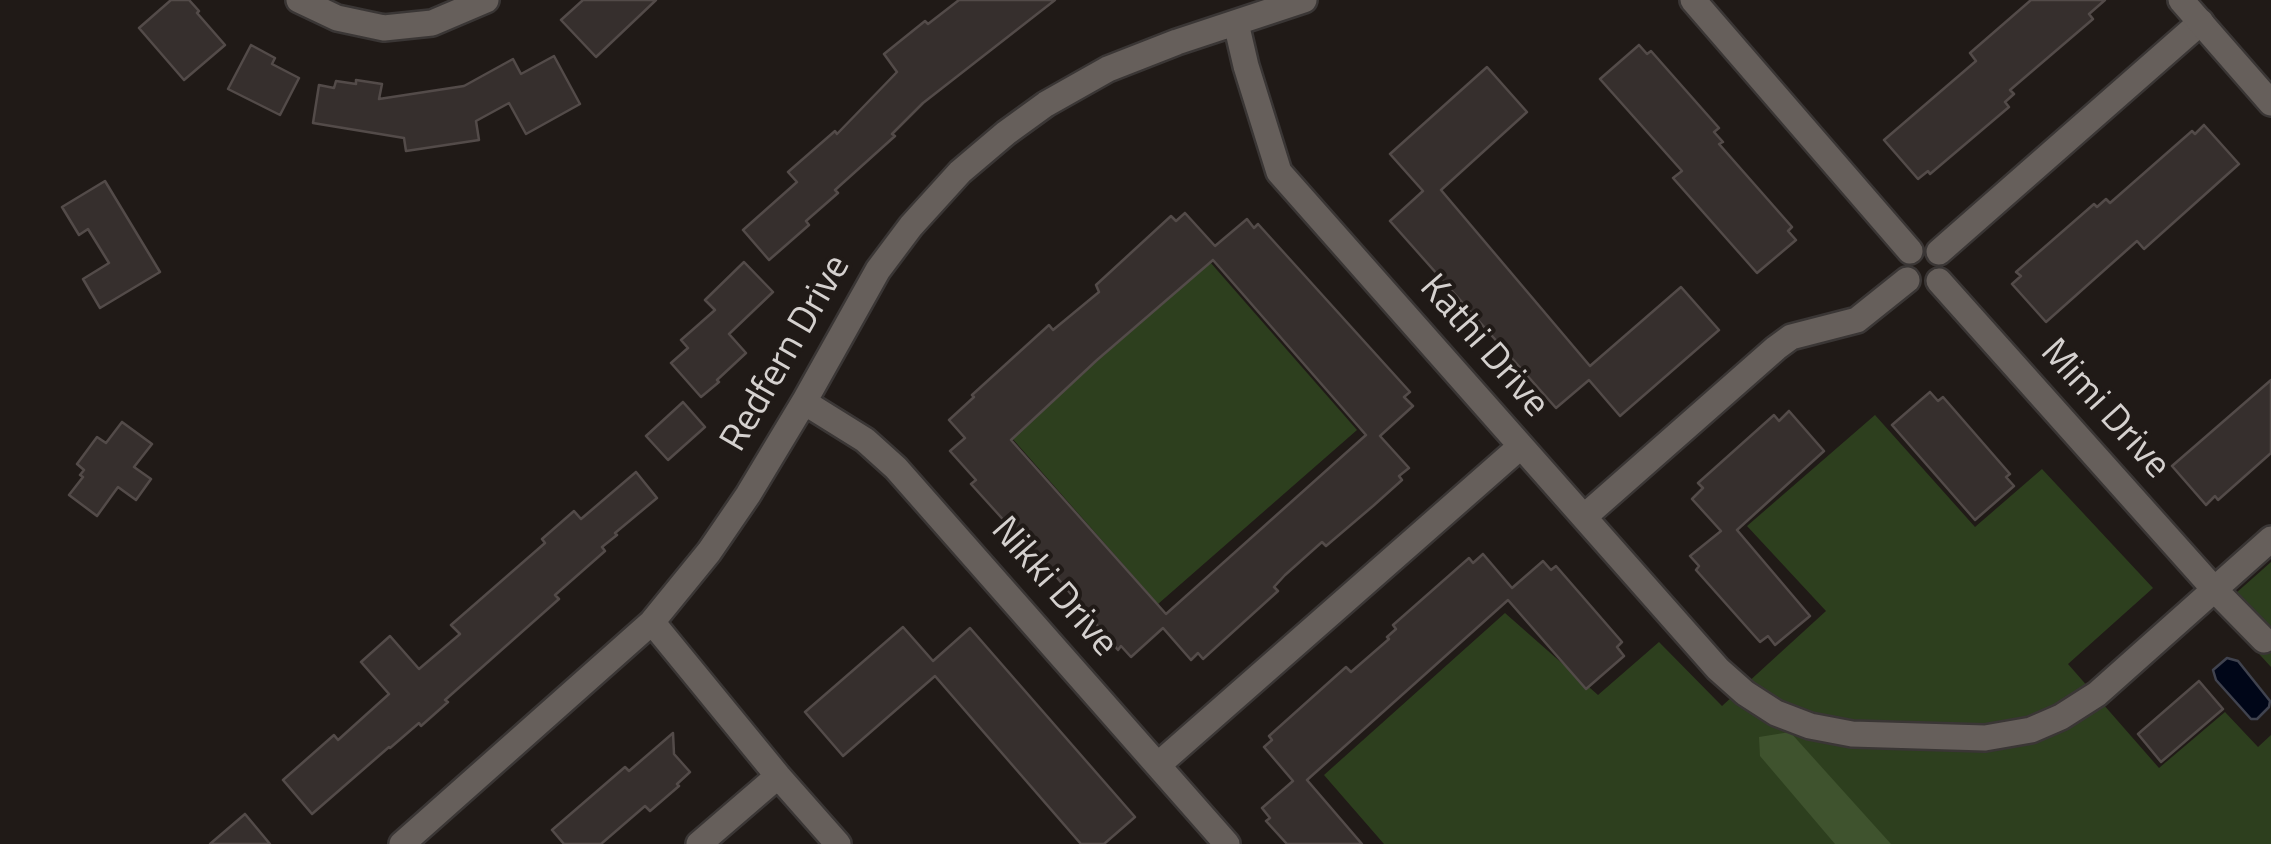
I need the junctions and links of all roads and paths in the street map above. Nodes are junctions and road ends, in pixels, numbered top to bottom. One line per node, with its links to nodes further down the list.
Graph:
1 (299, 0): 2 (street)
2 (486, 0)
3 (1304, 0): 7 (street, Redfern Drive)
4 (1692, 0): 9 (street)
5 (2181, 0): 6 (street)
6 (2201, 22): 8 (street); 10 (street)
7 (1236, 23): 13 (street, Redfern Drive); 14 (street, Kathi Drive)
8 (2271, 103)
9 (1910, 250): 10 (street); 11 (street)
10 (1939, 252): 12 (street)
11 (1907, 280): 12 (street); 15 (street)
12 (1939, 281): 17 (street, Mimi Drive)
13 (804, 402): 18 (street, Redfern Drive); 20 (street, Nikki Drive)
14 (1520, 446): 15 (street, Kathi Drive); 20 (street)
15 (1584, 517): 17 (street, Kathi Drive)
16 (2271, 539): 17 (street)
17 (2214, 589): 19 (street, Mimi Drive)
18 (652, 622): 21 (street); 22 (street, Redfern Drive)
19 (2264, 640)
20 (1158, 766): 25 (street, Nikki Drive)
21 (778, 776): 23 (street); 24 (street)
22 (402, 844)
23 (699, 844)
24 (838, 844)
25 (1227, 844)

